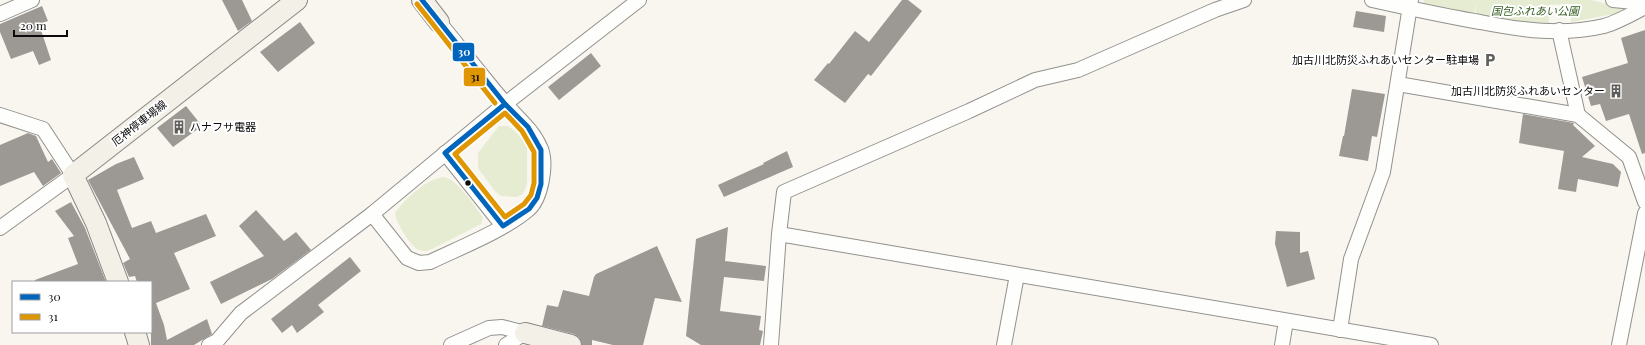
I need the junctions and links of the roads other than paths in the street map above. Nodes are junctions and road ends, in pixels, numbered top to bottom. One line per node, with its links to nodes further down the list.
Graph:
1 (32, 0): 11 (street)
2 (297, 0): 19 (main road, 厄神停車場線)
3 (422, 0): 12 (main road)
4 (639, 0): 15 (street)
5 (1244, 0): 25 (street)
6 (1372, 0): 9 (street)
7 (1613, 0): 8 (street)
8 (1645, 3)
9 (1410, 4): 13 (street); 14 (street)
10 (1645, 6): 13 (street)
11 (0, 14)
12 (439, 22): 15 (street)
13 (1559, 30): 17 (street)
14 (1398, 84): 17 (street); 29 (street)
15 (505, 104): 18 (street); 23 (street)
16 (0, 115): 19 (street)
17 (1578, 115): 20 (street)
18 (445, 153): 22 (street); 23 (street)
19 (73, 175): 24 (street); 27 (main road)
20 (1645, 202)
21 (1645, 212): 41 (street)
22 (372, 214): 23 (street); 33 (street)
23 (503, 226)
24 (0, 228)
25 (779, 234): 26 (street); 37 (street)
26 (1016, 275): 28 (street); 38 (street)
27 (118, 281)
28 (1286, 321): 29 (street); 39 (street)
29 (1340, 330): 40 (street)
30 (135, 333): 32 (main road)
31 (525, 333): 34 (street); 35 (street); 36 (main road)
32 (139, 345)
33 (209, 345)
34 (451, 345)
35 (506, 345)
36 (571, 345)
37 (771, 345)
38 (1004, 345)
39 (1282, 345)
40 (1431, 345)
41 (1619, 345)

